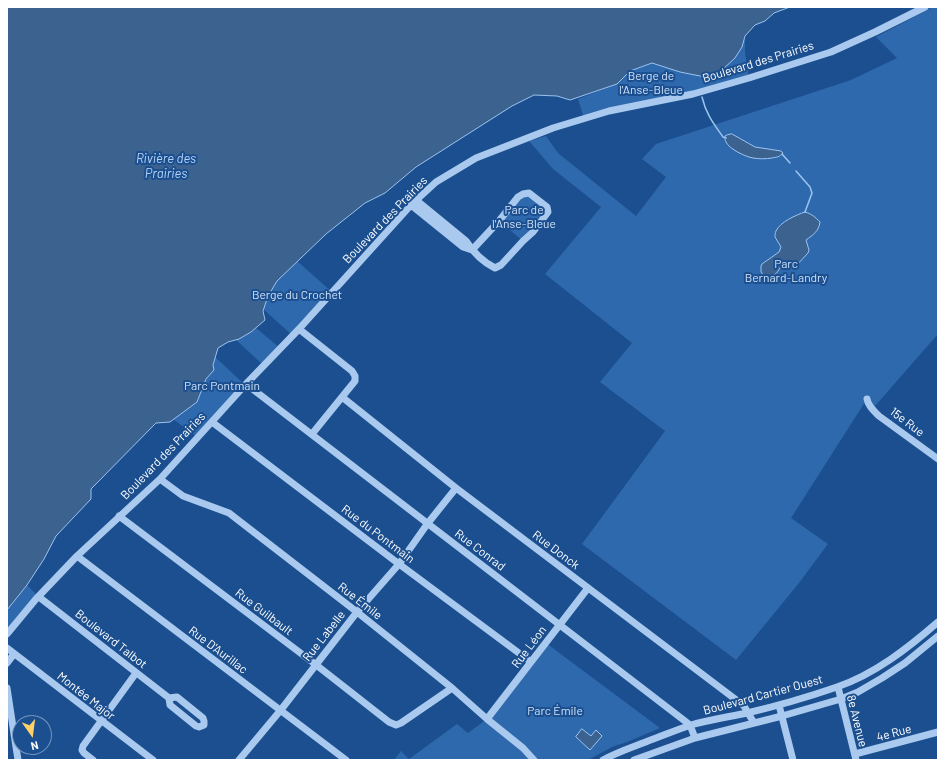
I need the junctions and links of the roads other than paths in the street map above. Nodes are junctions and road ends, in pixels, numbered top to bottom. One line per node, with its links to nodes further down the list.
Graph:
1 (925, 7): 2 (street, Boulevard des Prairies)
2 (413, 202): 3 (street); 4 (street, Boulevard des Prairies)
3 (472, 250): 3 (street)
4 (298, 328): 5 (street, Boulevard des Prairies); 6 (street)
5 (246, 384): 8 (street, Boulevard des Prairies); 9 (street, Rue Conrad)
6 (342, 398): 9 (street); 12 (street, Rue Donck)
7 (867, 399): 10 (street, 15e Rue)
8 (212, 422): 11 (street, Boulevard des Prairies); 16 (street, Rue du Pontmain)
9 (312, 434): 14 (street, Rue Conrad)
10 (938, 459)
11 (160, 479): 13 (street, Boulevard des Prairies); 19 (street, Rue Émile)
12 (456, 488): 14 (street, Rue Labelle); 17 (street, Rue Donck)
13 (119, 516): 15 (street, Boulevard des Prairies); 28 (street, Rue Guilbault)
14 (428, 523): 16 (street, Rue Labelle); 21 (street, Rue Conrad)
15 (77, 556): 18 (street, Boulevard des Prairies); 36 (street, Rue D'Aurillac)
16 (399, 564): 19 (street, Rue Labelle); 26 (street, Rue du Pontmain)
17 (588, 588): 21 (street, Rue Léon); 37 (street, Rue Donck)
18 (38, 597): 22 (street, Boulevard des Prairies); 29 (street, Boulevard Talbot)
19 (357, 612): 28 (street, Rue Labelle); 32 (street, Rue Émile)
20 (938, 622): 30 (street, Boulevard Cartier Ouest)
21 (560, 625): 26 (street, Rue Léon); 42 (street, Rue Conrad)
22 (7, 634)
23 (938, 636): 34 (street, Boulevard Cartier Ouest)
24 (7, 648): 25 (street, Montée Major)
25 (14, 654): 27 (street); 40 (street, Montée Major)
26 (531, 662): 39 (street, Rue Léon)
27 (7, 663)
28 (315, 664): 32 (street, Rue Guilbault); 36 (street, Rue Labelle)
29 (136, 672): 33 (street, Boulevard Talbot); 40 (street)
30 (838, 687): 34 (street, 8e Avenue); 35 (street, Boulevard Cartier Ouest)
31 (7, 688): 47 (street)
32 (452, 688): 39 (street, Rue Émile)
33 (169, 698): 33 (street, Boulevard Talbot)
34 (840, 699): 38 (street, Boulevard Cartier Ouest); 45 (street, 8e Avenue)
35 (779, 705): 37 (street, Boulevard Cartier Ouest); 38 (street)
36 (280, 711): 50 (street, Rue Labelle); 51 (street, Rue D'Aurillac)
37 (748, 713): 41 (street, Rue Donck); 42 (street, Boulevard Cartier Ouest)
38 (782, 716): 41 (street, Boulevard Cartier Ouest); 55 (street)
39 (487, 719): 52 (street, Rue Émile)
40 (100, 721): 48 (street); 49 (street, Montée Major)
41 (754, 723): 44 (street, Boulevard Cartier Ouest)
42 (690, 725): 44 (street); 46 (street, Boulevard Cartier Ouest)
43 (938, 732): 45 (street, 4e Rue)
44 (694, 738): 54 (street, Boulevard Cartier Ouest)
45 (855, 757)
46 (613, 758): 53 (street, Boulevard Cartier Ouest)
47 (18, 760)
48 (93, 760)
49 (153, 760)
50 (239, 760)
51 (346, 760)
52 (534, 760)
53 (603, 760)
54 (634, 760)
55 (793, 760)

